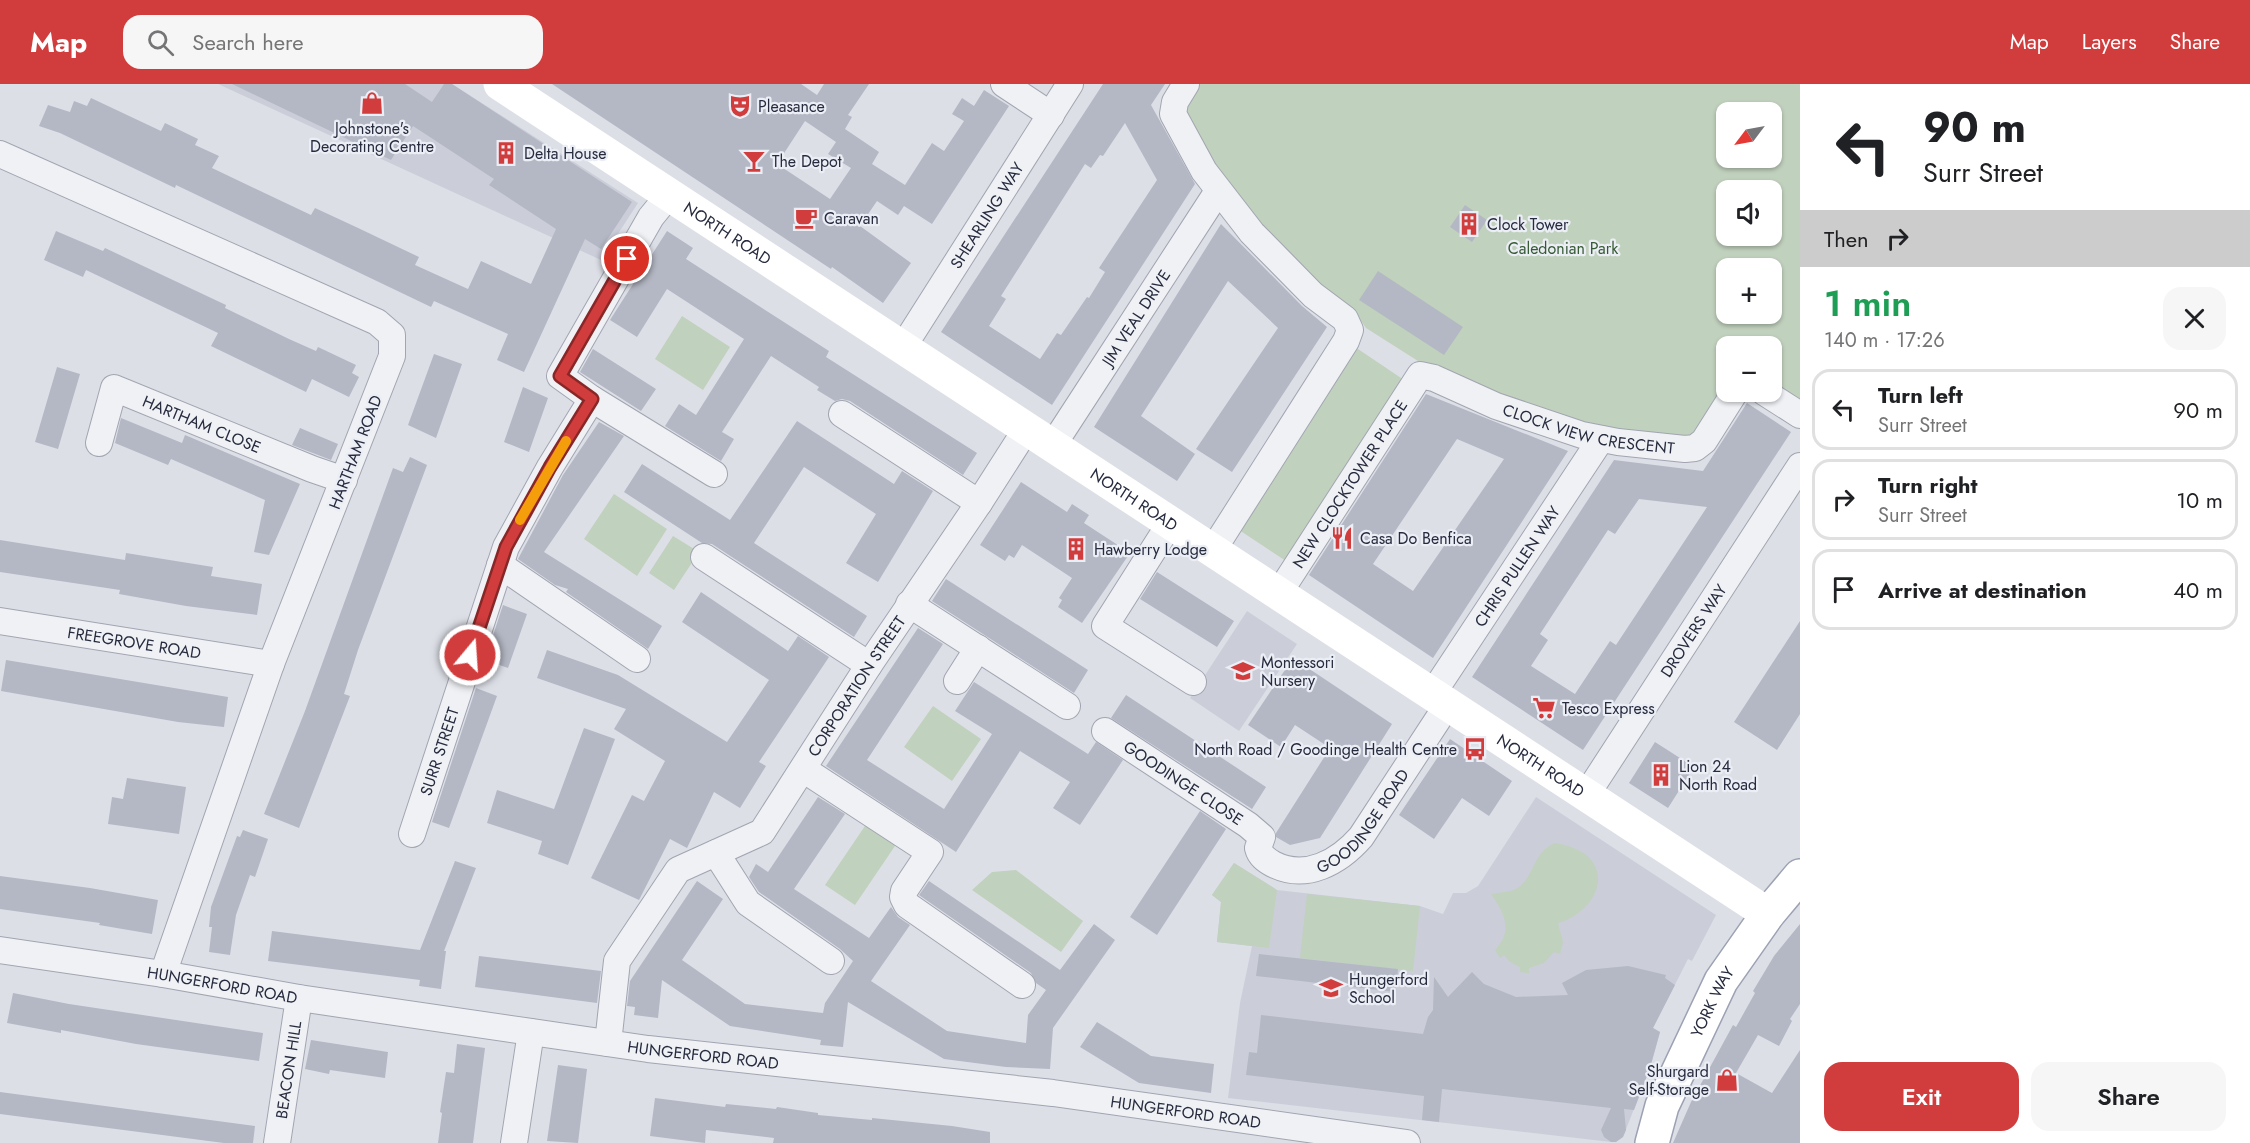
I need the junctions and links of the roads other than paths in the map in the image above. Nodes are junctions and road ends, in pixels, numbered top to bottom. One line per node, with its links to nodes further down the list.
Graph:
1 (500, 84): 8 (street, NORTH ROAD)
2 (1004, 84): 5 (street)
3 (1070, 84): 5 (street, SHEARLING WAY)
4 (1186, 84): 7 (street)
5 (1051, 115): 9 (street, SHEARLING WAY)
6 (0, 154): 21 (street, HARTHAM ROAD)
7 (1218, 191): 16 (street, JIM VEAL DRIVE); 24 (street)
8 (669, 195): 9 (street, NORTH ROAD); 11 (street)
9 (903, 347): 16 (street, NORTH ROAD)
10 (1420, 375): 17 (street, CLOCK VIEW CRESCENT); 27 (street, NEW CLOCKTOWER PLACE)
11 (592, 399): 20 (street); 26 (street, SURR STREET)
12 (1729, 402): 17 (street, CLOCK VIEW CRESCENT)
13 (1780, 402): 15 (street)
14 (842, 414): 22 (street)
15 (1800, 415)
16 (1040, 437): 22 (street, CORPORATION STREET); 23 (street, NORTH ROAD)
17 (1601, 439): 36 (street, CHRIS PULLEN WAY)
18 (99, 443): 21 (street, HARTHAM CLOSE)
19 (1800, 466): 40 (street, DROVERS WAY)
20 (714, 474)
21 (344, 480): 32 (street, HARTHAM ROAD)
22 (979, 503): 28 (street, CORPORATION STREET)
23 (1171, 522): 24 (street, NORTH ROAD); 35 (street)
24 (1214, 550): 27 (street, NORTH ROAD)
25 (704, 556): 33 (street)
26 (500, 565): 31 (street); 41 (street, SURR STREET)
27 (1279, 593): 36 (street, NORTH ROAD)
28 (909, 604): 30 (street, CORPORATION STREET); 33 (street, CORPORATION STREET)
29 (0, 621): 32 (street, FREEGROVE ROAD)
30 (978, 648): 34 (street); 37 (street, CORPORATION STREET)
31 (637, 658)
32 (271, 664): 48 (street, HARTHAM ROAD)
33 (869, 665): 39 (street, CORPORATION STREET)
34 (957, 681)
35 (1193, 682)
36 (1440, 699): 40 (street, NORTH ROAD); 42 (street, GOODINGE ROAD)
37 (1067, 706)
38 (1105, 731): 42 (street, GOODINGE CLOSE)
39 (803, 769): 43 (street, CORPORATION STREET); 49 (street, CORPORATION STREET)
40 (1587, 794): 45 (street, NORTH ROAD)
41 (412, 834)
42 (1262, 837)
43 (716, 853): 47 (street); 52 (street, CORPORATION STREET)
44 (1800, 876): 45 (street, YORK WAY)
45 (1768, 914): 56 (street, YORK WAY)
46 (0, 950): 48 (street, HUNGERFORD ROAD)
47 (831, 961)
48 (163, 974): 50 (street, HUNGERFORD ROAD)
49 (1022, 985)
50 (299, 998): 51 (street, HUNGERFORD ROAD); 53 (street, BEACON HILL)
51 (531, 1032): 52 (street, HUNGERFORD ROAD); 54 (street)
52 (608, 1043): 55 (street, HUNGERFORD ROAD)
53 (277, 1143)
54 (514, 1143)
55 (1407, 1143)
56 (1652, 1143)

